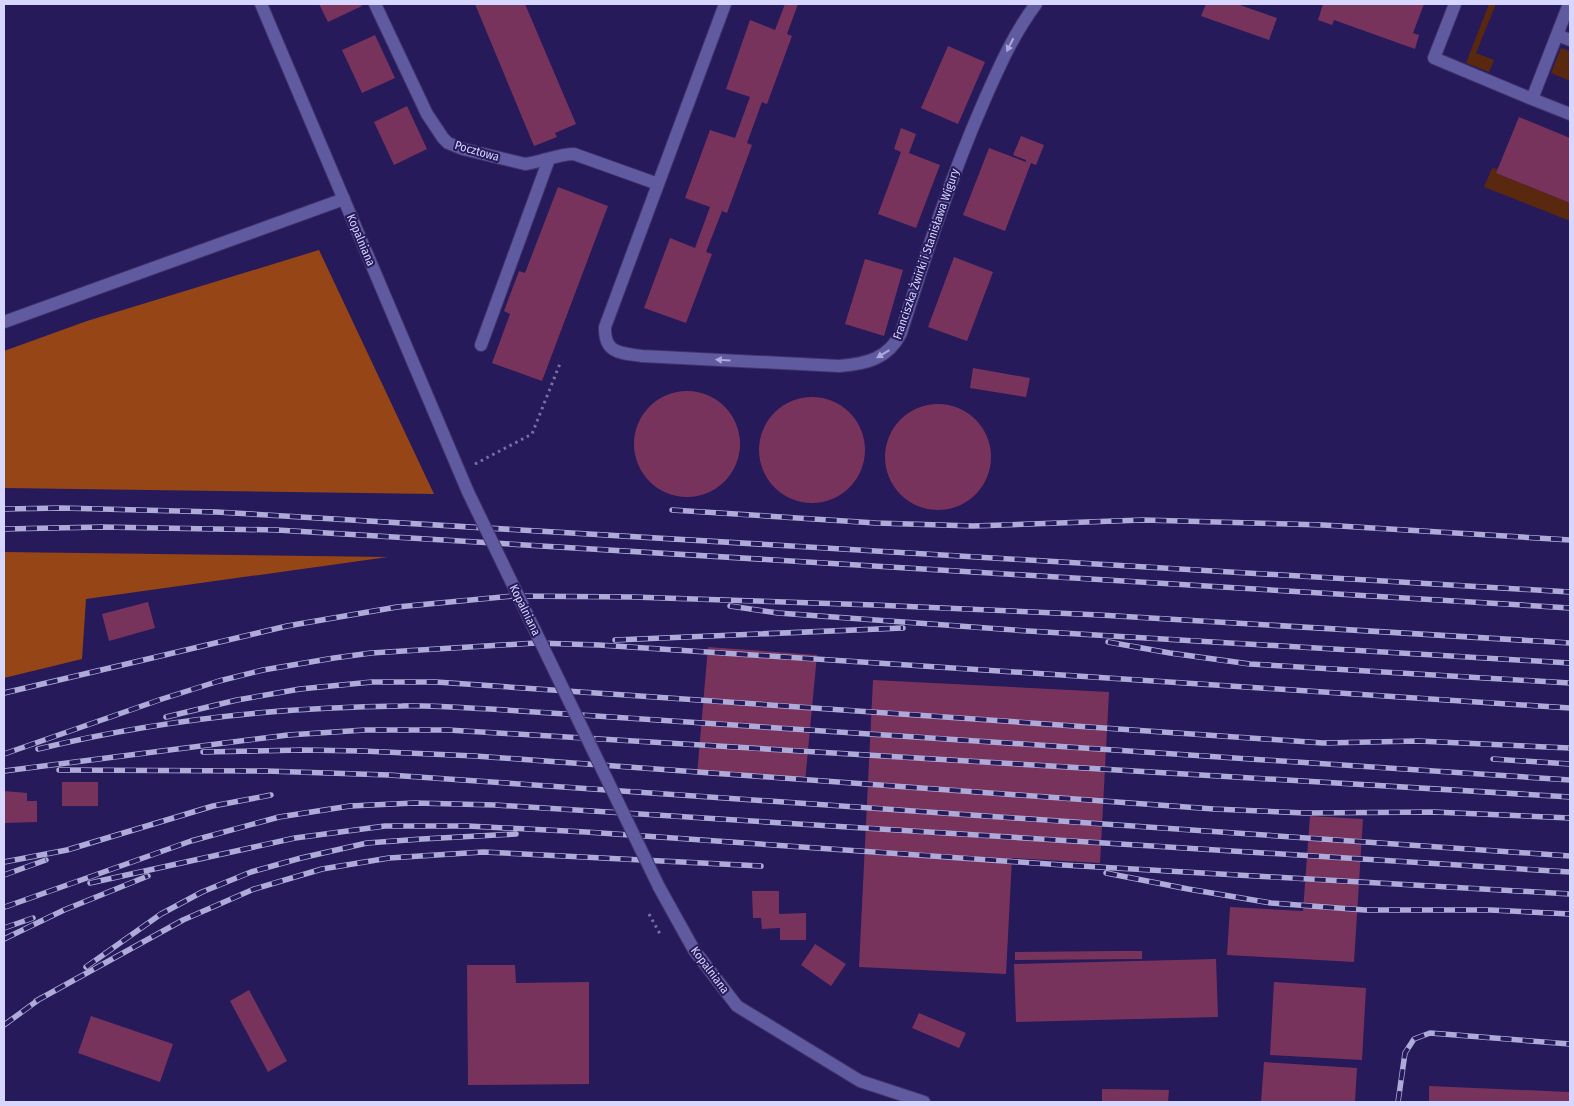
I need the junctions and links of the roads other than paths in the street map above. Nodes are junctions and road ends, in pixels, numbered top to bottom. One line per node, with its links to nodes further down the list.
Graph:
1 (261, 4): 13 (street, Kopalniana)
2 (375, 4): 11 (street, Pocztowa)
3 (725, 4): 12 (street)
4 (1036, 4): 12 (street, Franciszka Żwirki i Stanisława Wigury, one-way to 12)
5 (1455, 4): 9 (street)
6 (1569, 4): 7 (street)
7 (1557, 35): 8 (street); 9 (street)
8 (1570, 40)
9 (1532, 99): 10 (street)
10 (1570, 114)
11 (549, 159): 12 (street, Pocztowa); 15 (street)
12 (658, 184)
13 (344, 200): 14 (street); 16 (street, Kopalniana, bridge)
14 (4, 322)
15 (481, 345)
16 (924, 1102)

